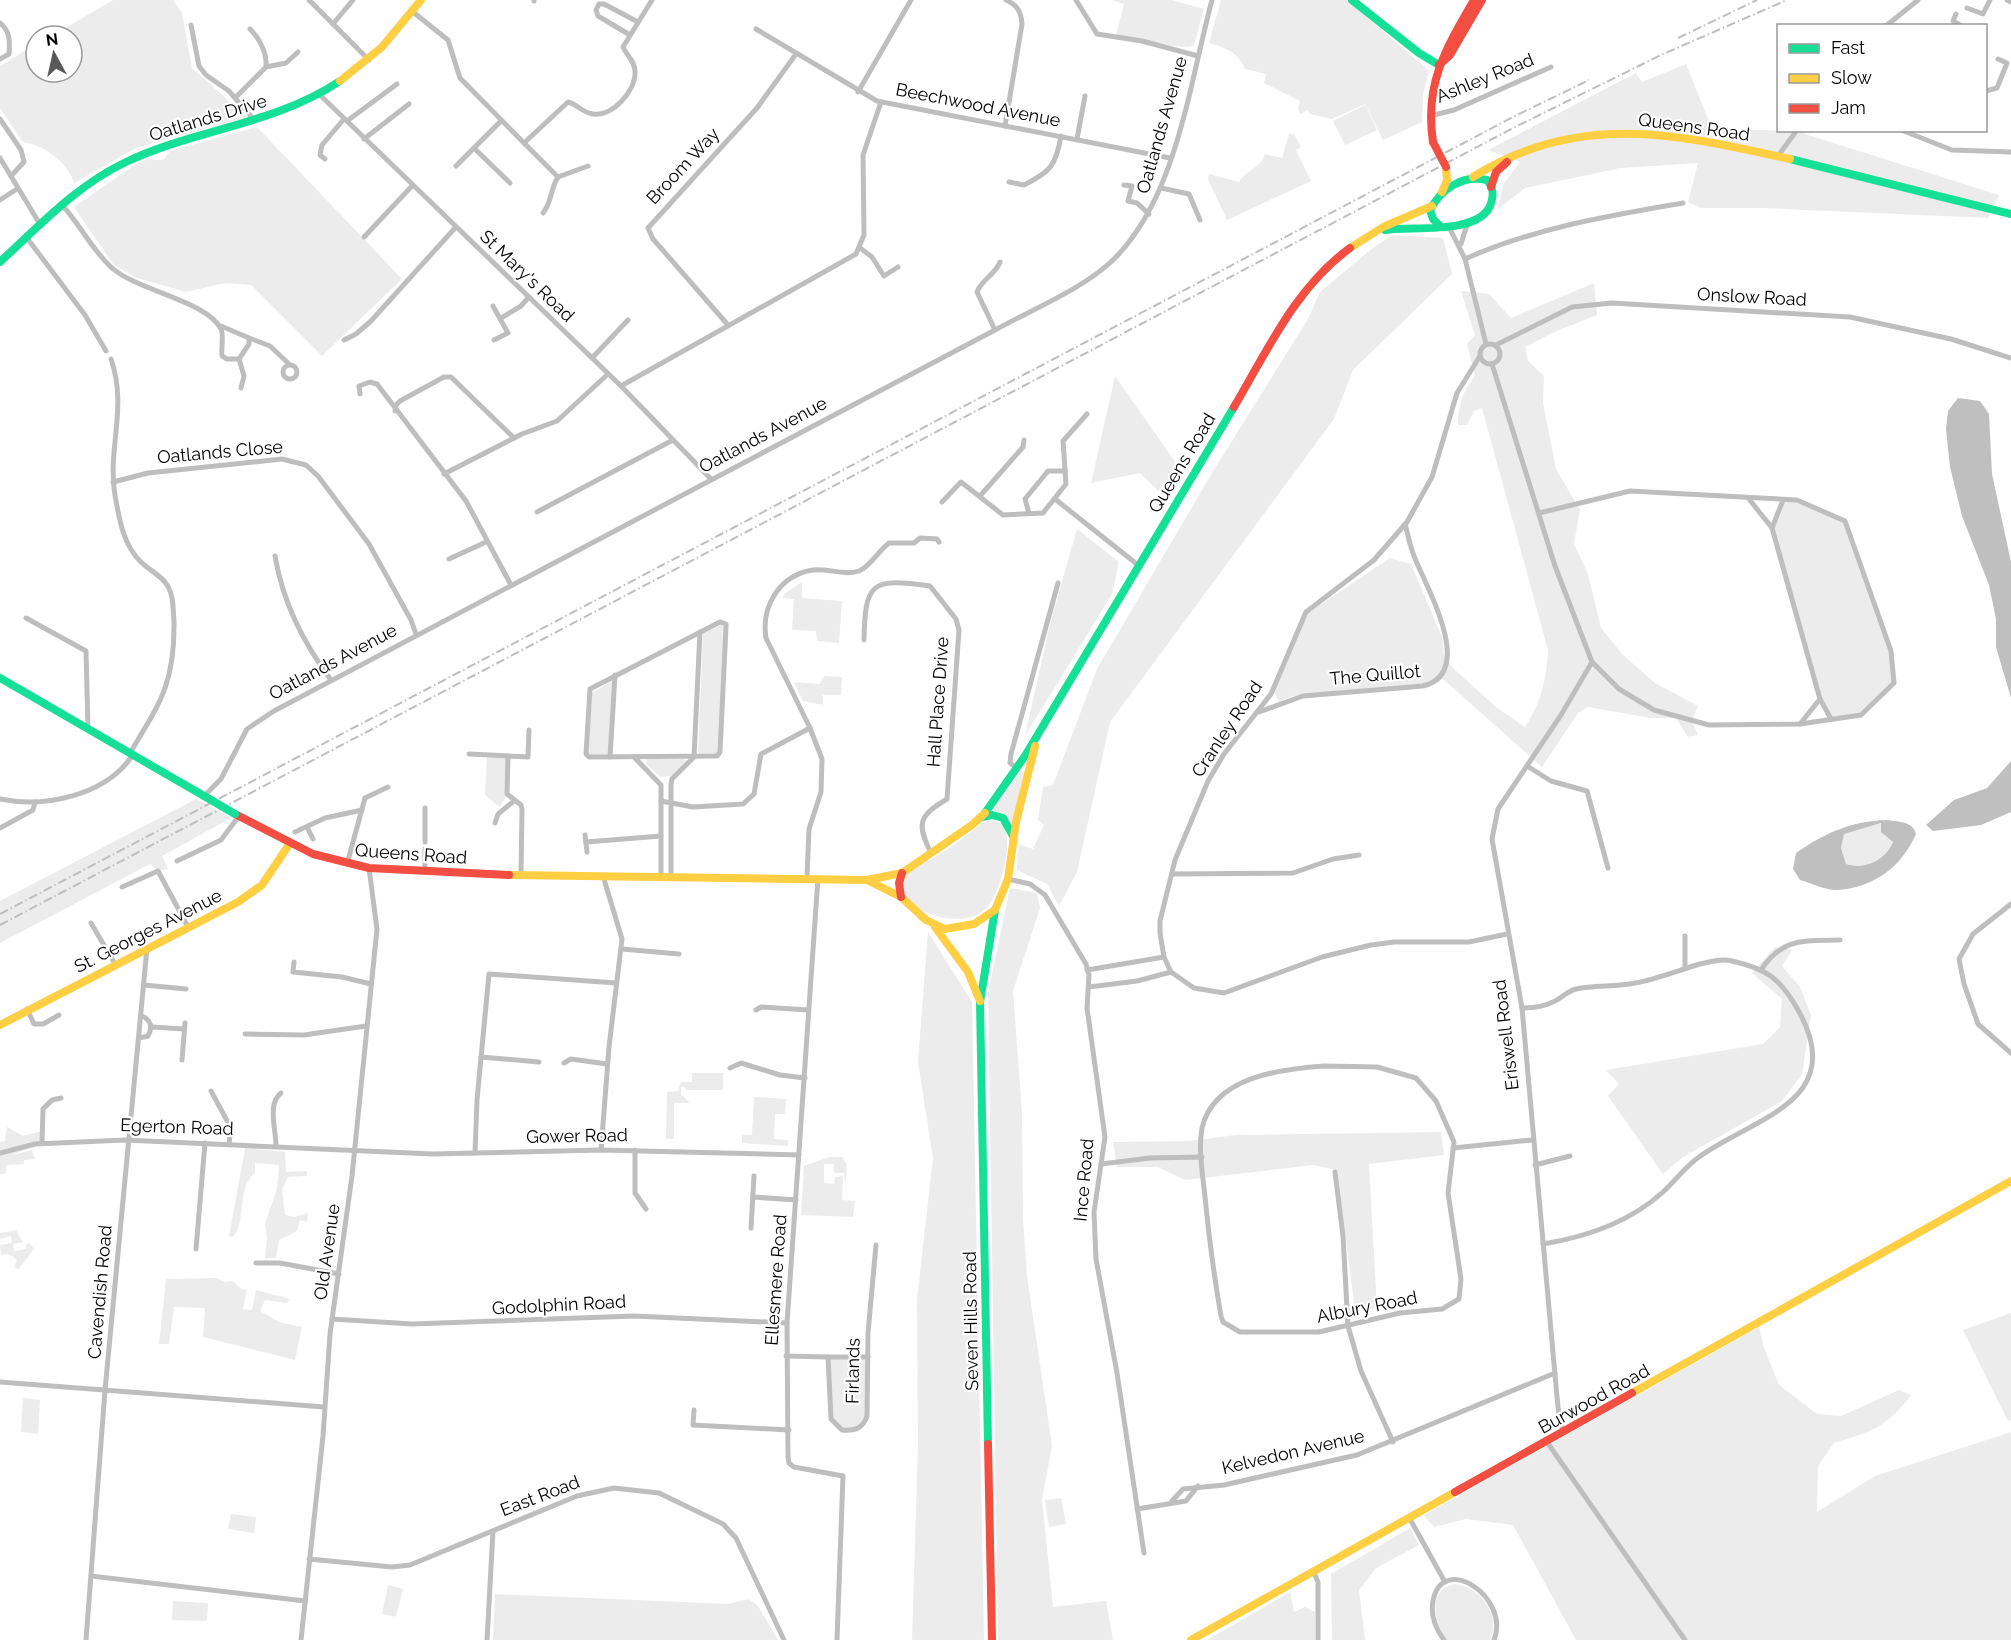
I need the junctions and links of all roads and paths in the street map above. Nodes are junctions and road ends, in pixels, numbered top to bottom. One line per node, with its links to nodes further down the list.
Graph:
1 (309, 0): 20 (street)
2 (352, 0): 20 (street)
3 (421, 0): 15 (main road, Oatlands Drive)
4 (652, 0): 17 (street)
5 (911, 0): 38 (street)
6 (1006, 0): 49 (street)
7 (1076, 0): 28 (street)
8 (1212, 0): 28 (street, Oatlands Avenue)
9 (1352, 0): 33 (main road)
10 (1474, 0): 33 (main road, Ashley Road)
11 (1482, 0): 33 (main road, Ashley Road)
12 (1918, 0): 21 (street)
13 (1990, 0): 14 (street)
14 (1967, 8)
15 (412, 12): 31 (main road, Oatlands Drive); 48 (street)
16 (1956, 14): 19 (street)
17 (638, 22): 25 (street); 25 (street)
18 (0, 23): 29 (street)
19 (1951, 23)
20 (333, 24): 31 (street)
21 (1890, 24)
22 (191, 25): 41 (street)
23 (250, 29): 34 (street)
24 (756, 29): 27 (street)
25 (630, 35): 55 (street)
26 (298, 52): 34 (street)
27 (796, 54): 38 (street); 103 (street, Broom Way)
28 (1198, 56): 61 (street, Oatlands Avenue)
29 (0, 59)
30 (1998, 59): 32 (street)
31 (369, 60): 39 (main road, Oatlands Drive)
32 (2009, 63): 37 (street)
33 (1439, 65): 44 (main road, Ashley Road)
34 (266, 67): 41 (street)
35 (1551, 67): 44 (street, Ashley Road)
36 (397, 84): 46 (street)
37 (1987, 91)
38 (858, 92): 42 (street)
39 (320, 95): 46 (street, St Mary's Road); 47 (main road, Oatlands Drive)
40 (1084, 96): 54 (street)
41 (236, 97): 47 (street)
42 (881, 102): 49 (street, Beechwood Avenue); 94 (street, Beechwood Avenue)
43 (409, 104): 53 (street)
44 (1430, 116): 65 (main road, Ashley Road, bridge)
45 (0, 118): 66 (street)
46 (345, 120): 53 (street, St Mary's Road); 62 (street)
47 (255, 121): 79 (main road, Oatlands Drive)
48 (501, 121): 55 (street); 56 (street)
49 (1005, 126): 52 (street, Beechwood Avenue)
50 (1796, 132): 58 (street)
51 (1906, 132): 57 (street)
52 (1061, 136): 54 (street, Beechwood Avenue); 69 (street)
53 (364, 139): 72 (street, St Mary's Road)
54 (1077, 139): 61 (street, Beechwood Avenue)
55 (524, 143): 67 (street)
56 (474, 148): 63 (street); 70 (street)
57 (2011, 152)
58 (1778, 156): 59 (main road, Queens Road); 83 (main road, Queens Road)
59 (1513, 157): 68 (main road, Queens Road); 73 (main road, Queens Road)
60 (0, 158): 66 (street)
61 (1170, 158): 74 (street, Oatlands Avenue)
62 (325, 159)
63 (456, 166)
64 (588, 166): 67 (street)
65 (1446, 168): 68 (main road); 76 (main road)
66 (11, 176): 75 (street)
67 (558, 177): 81 (street)
68 (1468, 178): 73 (main road); 76 (main road)
69 (1009, 182)
70 (510, 183)
71 (1124, 185): 82 (street)
72 (412, 186): 89 (street, St Mary's Road); 91 (street)
73 (1491, 187): 85 (main road)
74 (1161, 188): 82 (street, Oatlands Avenue); 84 (street)
75 (17, 189): 77 (street); 86 (street)
76 (1442, 192): 80 (main road)
77 (0, 200)
78 (1683, 203): 95 (street)
79 (63, 206): 86 (main road, Oatlands Drive); 104 (street)
80 (1432, 206): 87 (main road); 90 (main road, Queens Road)
81 (543, 213)
82 (1149, 214): 105 (street, Oatlands Avenue)
83 (2011, 214)
84 (1200, 220)
85 (1472, 222): 88 (main road); 93 (street)
86 (41, 226): 92 (main road, Oatlands Drive)
87 (1440, 226): 88 (main road); 90 (main road, Queens Road)
88 (1449, 227): 93 (street)
89 (455, 228): 99 (street, St Mary's Road); 107 (street)
90 (1380, 231): 146 (main road, Queens Road)
91 (364, 237)
92 (27, 238): 96 (main road, Oatlands Drive); 111 (street)
93 (1460, 246): 95 (street)
94 (860, 248): 98 (street); 103 (street)
95 (1465, 259): 109 (street)
96 (0, 262)
97 (1000, 262): 105 (street)
98 (898, 267)
99 (528, 298): 101 (street); 113 (street, St Mary's Road)
100 (493, 306): 101 (street)
101 (501, 318): 108 (street)
102 (628, 320): 113 (street)
103 (728, 325): 120 (street)
104 (219, 326): 106 (street); 116 (street)
105 (995, 330): 130 (street, Oatlands Avenue)
106 (249, 338): 116 (street); 117 (street)
107 (344, 340)
108 (494, 340)
109 (1486, 345): 110 (street); 112 (street)
110 (1496, 345): 114 (street, Onslow Road); 118 (street)
111 (106, 351)
112 (1480, 356): 118 (street); 140 (street, Cranley Road)
113 (592, 358): 119 (street, St Mary's Road)
114 (2011, 358)
115 (111, 359): 131 (street)
116 (238, 359): 121 (street)
117 (289, 364)
118 (1492, 364): 139 (street)
119 (609, 374): 120 (street, St Mary's Road); 125 (street)
120 (621, 386): 126 (street, St Mary's Road)
121 (241, 388)
122 (360, 394): 123 (street)
123 (395, 411): 125 (street); 129 (street)
124 (1087, 414): 128 (street)
125 (514, 438): 129 (street)
126 (673, 440): 130 (street, St Mary's Road); 137 (street)
127 (1024, 440): 132 (street)
128 (1065, 471): 133 (street); 138 (street)
129 (444, 474): 142 (street)
130 (711, 479): 148 (street, Oatlands Avenue)
131 (113, 482): 151 (street, Oatlands Close); 166 (street)
132 (980, 496): 136 (street); 138 (street)
133 (1055, 499): 138 (street); 146 (street)
134 (1749, 499): 135 (street); 139 (street); 141 (street)
135 (1783, 500): 141 (street); 159 (street)
136 (942, 502)
137 (537, 512)
138 (1029, 513)
139 (1539, 513): 153 (street)
140 (1405, 525): 158 (street, Cranley Road); 158 (street, The Quillot)
141 (1772, 528): 157 (street)
142 (486, 542): 145 (street); 148 (street)
143 (939, 542): 161 (street)
144 (275, 556): 156 (street)
145 (449, 559)
146 (1138, 565): 164 (main road, Queens Road)
147 (1058, 584): 172 (street)
148 (511, 585): 151 (street, Oatlands Avenue)
149 (26, 618): 163 (street)
150 (700, 632): 154 (street); 170 (street); 170 (street)
151 (416, 634): 156 (street, Oatlands Avenue)
152 (864, 640): 196 (street, Hall Place Drive)
153 (1592, 662): 160 (street); 171 (street, Eriswell Road)
154 (615, 675): 168 (street); 168 (street)
155 (0, 678): 163 (main road, Queens Road)
156 (331, 680): 175 (street, Oatlands Avenue)
157 (1820, 699): 159 (street); 160 (street)
158 (1257, 712): 205 (street, Cranley Road)
159 (1831, 719): 160 (street)
160 (1800, 724)
161 (810, 728): 179 (street); 209 (street)
162 (529, 730): 167 (street)
163 (88, 731): 166 (main road, Queens Road)
164 (1037, 735): 172 (main road, Queens Road); 173 (main road, Queens Road)
165 (469, 754): 167 (street)
166 (130, 755): 175 (main road, Queens Road); 180 (street)
167 (508, 756): 177 (street)
168 (610, 757): 169 (street)
169 (634, 757): 170 (street); 178 (street)
170 (694, 758): 179 (street)
171 (1527, 766): 201 (street); 220 (street, Eriswell Road)
172 (1017, 768): 173 (main road); 184 (main road, Queens Road)
173 (1028, 774): 190 (main road, Queens Road)
174 (388, 787): 182 (street)
175 (208, 798): 183 (main road, Queens Road, bridge)
176 (0, 799): 180 (street)
177 (514, 801): 185 (street); 204 (street)
178 (661, 801): 179 (street); 189 (street)
179 (671, 801): 208 (street)
180 (35, 802): 187 (street)
181 (425, 808): 192 (street)
182 (362, 810): 186 (street); 199 (street)
183 (237, 815): 193 (main road, Queens Road); 198 (street)
184 (980, 818): 190 (main road); 196 (main road, Queens Road)
185 (495, 822)
186 (307, 827): 188 (street); 191 (street)
187 (0, 828)
188 (295, 832)
189 (661, 836): 195 (street); 207 (street)
190 (1014, 837): 211 (main road, Queens Road)
191 (313, 839)
192 (425, 842)
193 (291, 843): 199 (main road, Queens Road); 219 (main road, St. Georges Avenue)
194 (425, 849): 202 (street)
195 (587, 852)
196 (931, 853): 203 (main road, Queens Road)
197 (1359, 855): 205 (street)
198 (177, 861)
199 (347, 864): 200 (main road, Queens Road)
200 (369, 868): 202 (main road, Queens Road); 234 (street, Old Avenue)
201 (1608, 868)
202 (424, 872): 204 (main road, Queens Road)
203 (902, 873): 212 (main road); 214 (main road)
204 (521, 874): 206 (main road, Queens Road)
205 (1173, 874): 226 (street, Cranley Road)
206 (603, 876): 207 (main road, Queens Road); 224 (street)
207 (661, 876): 208 (main road, Queens Road)
208 (671, 876): 209 (main road, Queens Road)
209 (807, 878): 210 (main road, Queens Road)
210 (818, 878): 212 (main road, Queens Road); 242 (street, Ellesmere Road)
211 (1008, 879): 216 (main road, Seven Hills Road); 230 (street, Ince Road)
212 (867, 880): 214 (main road, Seven Hills Road)
213 (122, 887): 219 (street)
214 (901, 897): 218 (main road, Seven Hills Road)
215 (2011, 904): 250 (street)
216 (995, 910): 218 (main road); 238 (main road, Seven Hills Road)
217 (91, 923): 228 (street)
218 (934, 926): 238 (main road, Seven Hills Road)
219 (188, 927): 223 (main road, St. Georges Avenue)
220 (1507, 934): 232 (street); 239 (street, Eriswell Road)
221 (1685, 936): 229 (street)
222 (1840, 940): 231 (street)
223 (147, 946): 228 (main road, St. Georges Avenue); 235 (street, Cavendish Road)
224 (622, 949): 225 (street); 233 (street)
225 (679, 954)
226 (1164, 957): 230 (street); 232 (street, Cranley Road)
227 (294, 962): 234 (street)
228 (115, 964): 240 (main road, St. Georges Avenue)
229 (1685, 968): 231 (street); 239 (street)
230 (1087, 970): 236 (street, Ince Road)
231 (1761, 970): 285 (street)
232 (1171, 972): 236 (street)
233 (616, 983): 251 (street); 255 (street)
234 (371, 984): 246 (street, Old Avenue)
235 (144, 985): 237 (street); 244 (street, Cavendish Road)
236 (1089, 987): 276 (street, Ince Road)
237 (186, 989)
238 (980, 1002): 321 (main road, Seven Hills Road)
239 (1521, 1008): 261 (street, Eriswell Road)
240 (27, 1009): 243 (street); 245 (main road, St. Georges Avenue)
241 (756, 1010): 242 (street)
242 (808, 1010): 257 (street, Ellesmere Road)
243 (59, 1015)
244 (142, 1016): 247 (street); 249 (street, Cavendish Road)
245 (0, 1025)
246 (366, 1026): 248 (street); 270 (street, Old Avenue)
247 (152, 1027): 249 (street); 252 (street)
248 (245, 1034)
249 (139, 1038): 262 (street, Cavendish Road)
250 (2011, 1053)
251 (481, 1057): 253 (street); 271 (street)
252 (183, 1060)
253 (539, 1062)
254 (564, 1063): 255 (street)
255 (607, 1064): 268 (street)
256 (730, 1068): 257 (street)
257 (805, 1078): 273 (street, Ellesmere Road)
258 (211, 1091): 265 (street)
259 (281, 1093): 266 (street)
260 (61, 1098): 263 (street)
261 (1532, 1140): 267 (street); 277 (street, Eriswell Road)
262 (128, 1141): 263 (street, Egerton Road); 264 (street, Egerton Road); 298 (street, Cavendish Road)
263 (42, 1143): 272 (street, Egerton Road)
264 (205, 1143): 265 (street, Egerton Road); 287 (street)
265 (229, 1144): 266 (street, Egerton Road)
266 (276, 1146): 270 (street, Egerton Road)
267 (1453, 1148): 275 (street); 292 (street, Albury Road)
268 (602, 1150): 269 (street, Gower Road); 271 (street, Gower Road)
269 (635, 1150): 273 (street, Gower Road); 283 (street)
270 (355, 1151): 271 (street, Gower Road); 289 (street, Old Avenue)
271 (475, 1153)
272 (0, 1154)
273 (799, 1155): 282 (street, Ellesmere Road)
274 (1570, 1156): 277 (street)
275 (1202, 1157): 276 (street); 292 (street, Albury Road)
276 (1101, 1164): 307 (street, Ince Road)
277 (1535, 1165): 285 (street, Eriswell Road)
278 (1335, 1172): 292 (street)
279 (754, 1176): 281 (street)
280 (2011, 1181): 302 (main road, Burwood Road)
281 (753, 1197): 282 (street); 284 (street)
282 (796, 1200): 291 (street, Ellesmere Road)
283 (646, 1209)
284 (751, 1228)
285 (1543, 1244): 296 (street, Eriswell Road)
286 (876, 1245): 295 (street, Firlands)
287 (196, 1249)
288 (256, 1263): 289 (street)
289 (339, 1274): 290 (street, Old Avenue)
290 (332, 1319): 291 (street, Godolphin Road); 299 (street, Old Avenue)
291 (787, 1323): 293 (street, Ellesmere Road)
292 (1348, 1326): 303 (street)
293 (786, 1356): 294 (street, Firlands); 301 (street, Ellesmere Road)
294 (828, 1357): 295 (street); 295 (street, Firlands)
295 (868, 1357)
296 (1555, 1373): 302 (street, Eriswell Road); 303 (street, Kelvedon Avenue)
297 (0, 1382): 298 (street)
298 (105, 1390): 299 (street); 313 (street, Cavendish Road)
299 (324, 1407): 311 (street, Old Avenue)
300 (694, 1410): 301 (street)
301 (789, 1430): 320 (street, Ellesmere Road)
302 (1565, 1432): 304 (main road, Burwood Road)
303 (1393, 1442): 305 (street, Kelvedon Avenue)
304 (1547, 1442): 308 (main road, Burwood Road); 326 (street)
305 (1197, 1486): 306 (street, Kelvedon Avenue); 306 (street)
306 (1172, 1501): 307 (street, Kelvedon Avenue)
307 (1137, 1509): 310 (street, Ince Road)
308 (1410, 1519): 312 (main road, Burwood Road); 314 (street)
309 (493, 1531): 311 (street, East Road); 318 (street); 319 (street, East Road)
310 (1144, 1553)
311 (309, 1559): 315 (street, Old Avenue)
312 (1314, 1573): 322 (main road, Burwood Road); 323 (street)
313 (91, 1576): 315 (street); 316 (street, Cavendish Road)
314 (1444, 1582): 324 (street); 325 (street)
315 (305, 1601): 317 (street, Old Avenue)
316 (86, 1640)
317 (301, 1640)
318 (487, 1640)
319 (784, 1640)
320 (837, 1640)
321 (992, 1640)
322 (1191, 1640)
323 (1318, 1640)
324 (1444, 1640)
325 (1494, 1640)
326 (1686, 1640)

